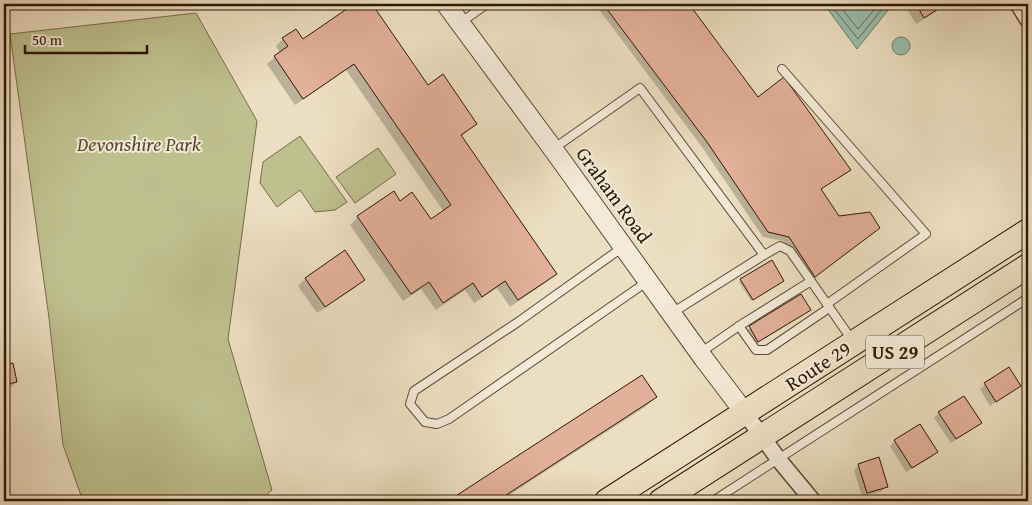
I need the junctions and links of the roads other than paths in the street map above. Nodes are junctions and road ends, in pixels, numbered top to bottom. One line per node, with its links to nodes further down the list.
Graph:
1 (446, 4): 5 (street, Graham Road)
2 (487, 4): 5 (lane)
3 (1018, 4): 4 (street)
4 (1028, 20)
5 (460, 23): 7 (street, Graham Road)
6 (782, 69): 15 (lane)
7 (553, 149): 9 (street, Graham Road); 10 (lane)
8 (1028, 231): 18 (main road, Route 29 / US 29)
9 (623, 247): 12 (street, Graham Road); 12 (lane)
10 (764, 255): 13 (lane); 16 (lane)
11 (1028, 266): 21 (main road, Route 29 / US 29)
12 (648, 281): 16 (street, Graham Road)
13 (810, 281): 15 (lane); 17 (lane)
14 (1028, 298): 22 (lane)
15 (828, 306): 17 (lane); 18 (lane)
16 (672, 314): 19 (street, Graham Road)
17 (739, 326): 19 (lane)
18 (854, 343): 20 (main road, Route 29 / US 29)
19 (700, 353): 20 (street, Graham Road)
20 (745, 413): 21 (street); 23 (main road, Route 29 / US 29)
21 (762, 436): 22 (street); 24 (main road, Route 29 / US 29)
22 (778, 460): 25 (lane); 26 (street)
23 (608, 501)
24 (661, 501)
25 (713, 501)
26 (813, 501)

